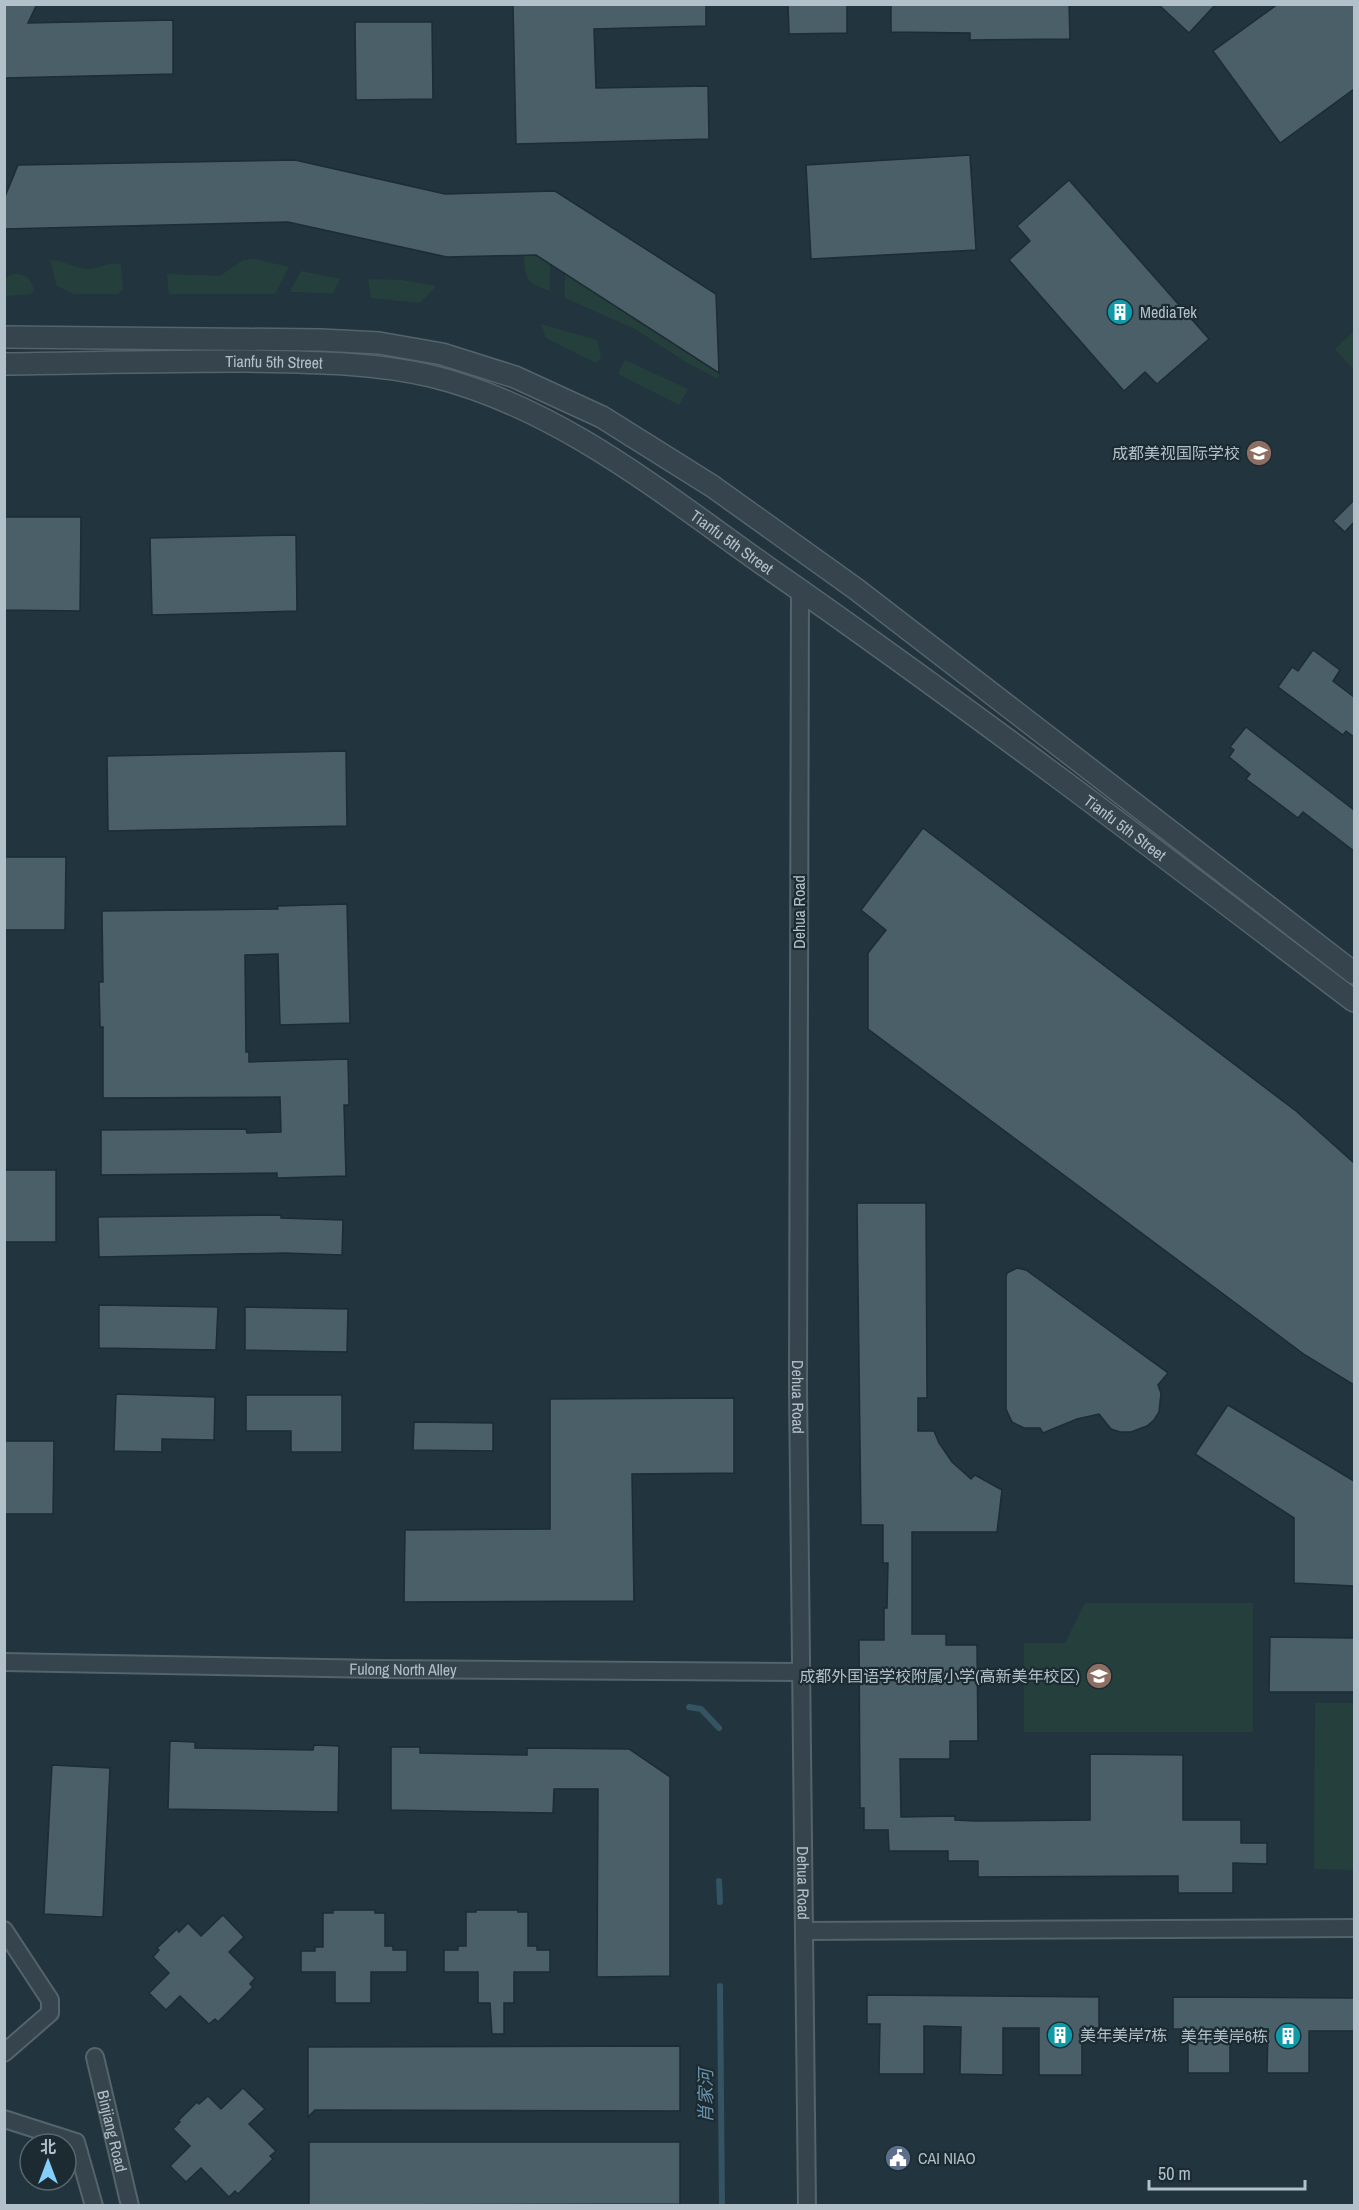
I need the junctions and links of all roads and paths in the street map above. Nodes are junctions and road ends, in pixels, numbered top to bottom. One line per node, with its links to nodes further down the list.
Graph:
1 (4, 337): 4 (street, Tianfu 5th Street)
2 (4, 364): 3 (street, Tianfu 5th Street)
3 (800, 590): 5 (street, Tianfu 5th Street); 7 (street, Dehua Road)
4 (1354, 973)
5 (1354, 1001)
6 (4, 1662): 7 (street, Fulong North Alley)
7 (800, 1672): 10 (street, Dehua Road)
8 (1354, 1928): 10 (street)
9 (4, 1930): 11 (street)
10 (804, 1931): 16 (street, Dehua Road)
11 (4, 2053)
12 (95, 2057): 15 (street, Binjiang Road)
13 (4, 2119): 14 (street)
14 (94, 2205)
15 (130, 2205)
16 (807, 2205)

